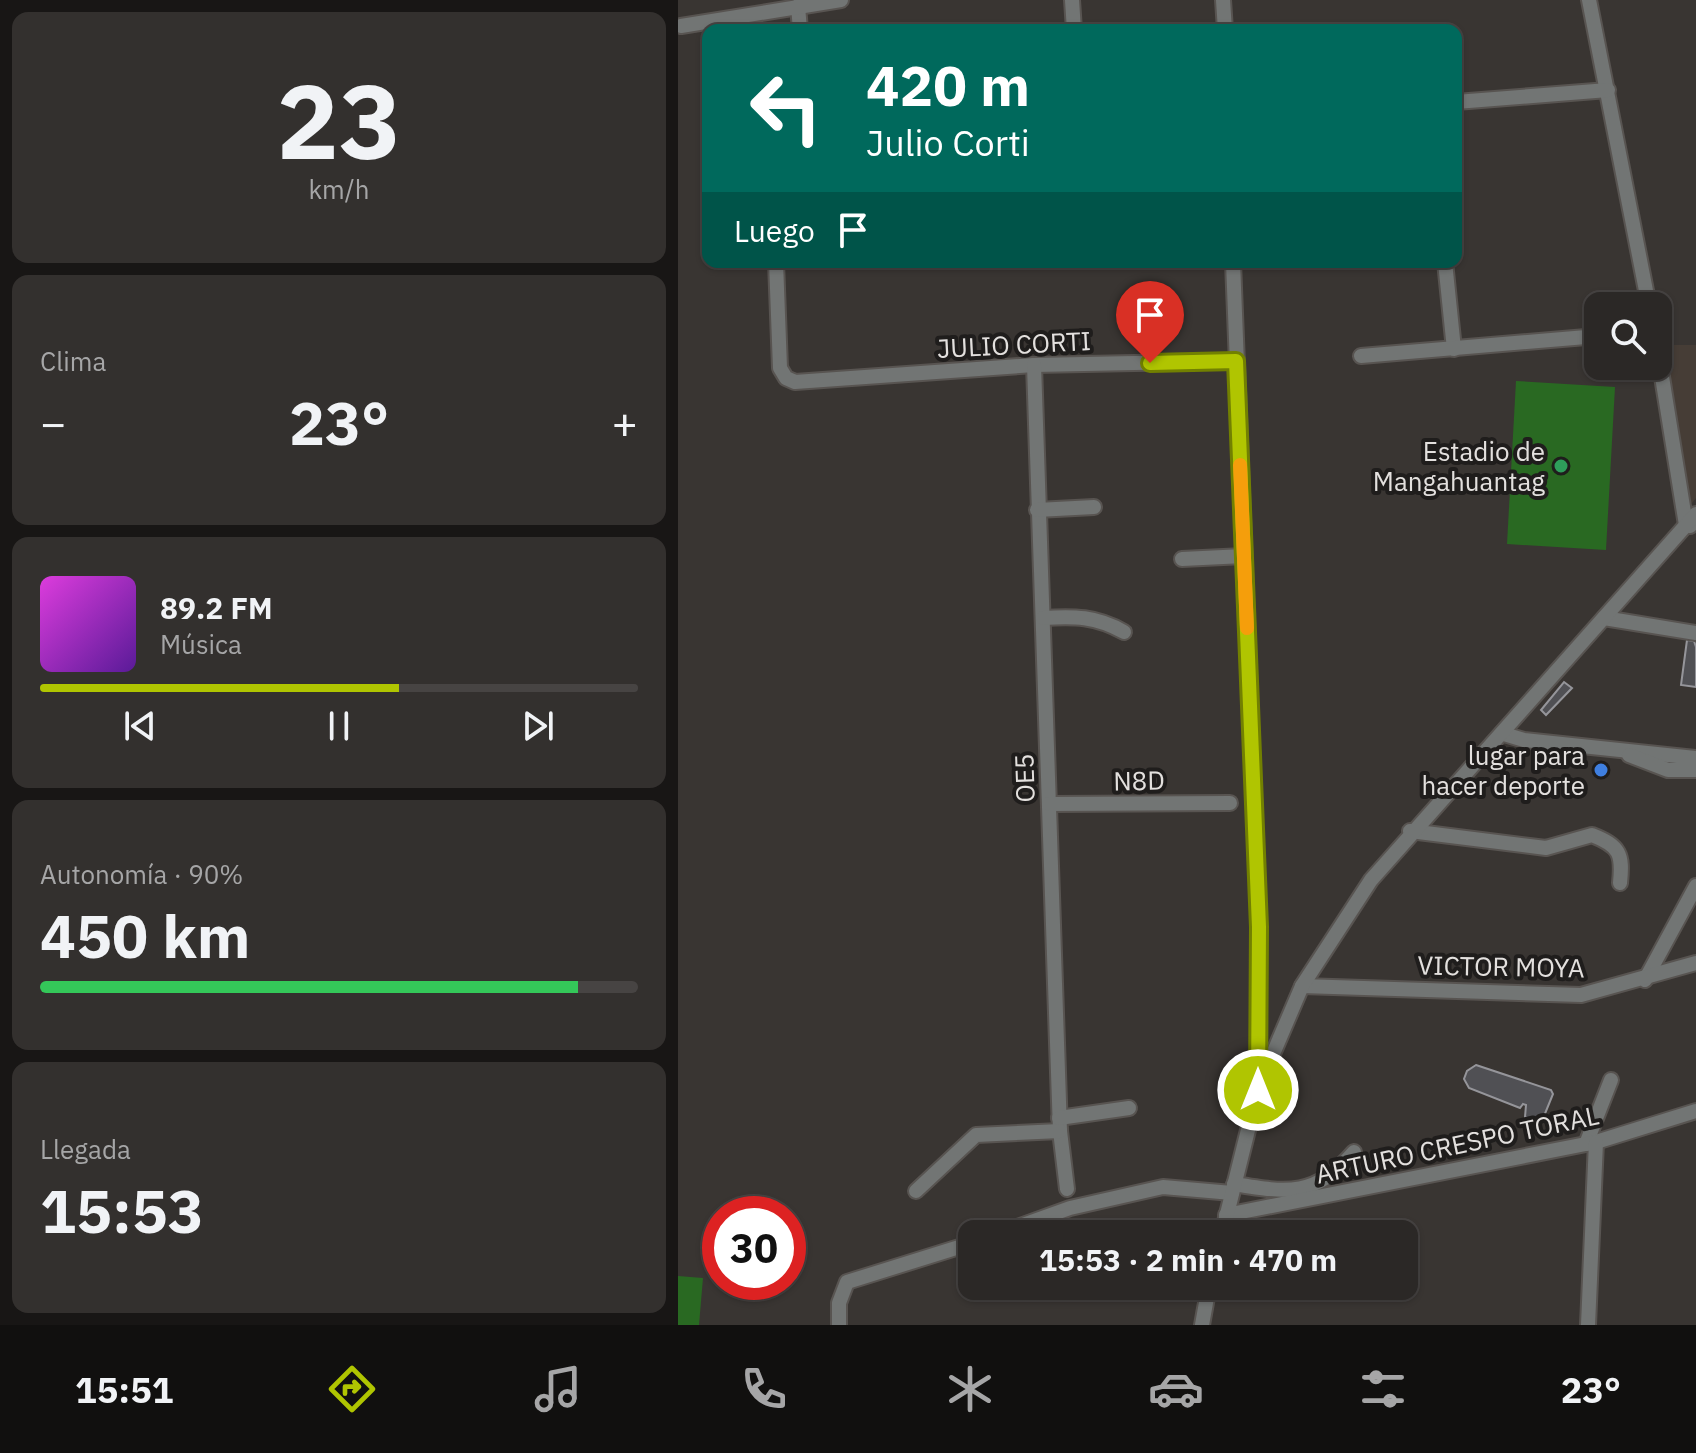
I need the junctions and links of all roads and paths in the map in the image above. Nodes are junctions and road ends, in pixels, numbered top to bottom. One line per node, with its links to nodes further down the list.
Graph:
1 (841, 0): 5 (street)
2 (1072, 0): 7 (street)
3 (1223, 0): 8 (street)
4 (1589, 0): 10 (street)
5 (798, 6): 6 (street); 9 (street)
6 (800, 24)
7 (1074, 24)
8 (1225, 24)
9 (681, 26)
10 (1608, 90): 11 (street); 15 (street)
11 (1462, 102)
12 (776, 268): 20 (street, JULIO CORTI)
13 (1233, 268): 19 (street)
14 (1446, 268): 17 (street)
15 (1646, 292)
16 (1584, 337): 17 (street)
17 (1454, 349): 18 (street)
18 (1361, 356)
19 (1236, 361): 20 (street, JULIO CORTI); 25 (street)
20 (1034, 365): 23 (street, OE5)
21 (1664, 380): 24 (street)
22 (1094, 507): 23 (street)
23 (1037, 510): 27 (street, OE5)
24 (1693, 522): 28 (street)
25 (1244, 556): 26 (street); 44 (street)
26 (1182, 559)
27 (1043, 618): 29 (street); 36 (street, OE5)
28 (1604, 618): 30 (street); 31 (street)
29 (1124, 632)
30 (1696, 633)
31 (1504, 734): 32 (street); 37 (street)
32 (1622, 751): 33 (street); 34 (street)
33 (1696, 758)
34 (1696, 770)
35 (1230, 803): 36 (street, N8D)
36 (1049, 804): 47 (street, OE5)
37 (1410, 831): 38 (street); 42 (street)
38 (1620, 883)
39 (1696, 886): 41 (street)
40 (1696, 963): 41 (street, VICTOR MOYA)
41 (1645, 980): 42 (street, VICTOR MOYA)
42 (1302, 986): 44 (street)
43 (1611, 1080): 48 (street)
44 (1258, 1090): 50 (street)
45 (1129, 1108): 47 (street)
46 (1696, 1111): 48 (street, ARTURO CRESPO TORAL)
47 (1059, 1124): 51 (street, OE5); 52 (street)
48 (1591, 1143): 53 (street, ARTURO CRESPO TORAL); 60 (street)
49 (1354, 1152): 50 (street)
50 (1233, 1188): 53 (street); 54 (street)
51 (1067, 1189)
52 (916, 1191)
53 (1226, 1215): 55 (street)
54 (1037, 1220)
55 (1225, 1220)
56 (958, 1247): 58 (street)
57 (1206, 1300): 59 (street)
58 (839, 1325)
59 (1202, 1325)
60 (1588, 1325)

